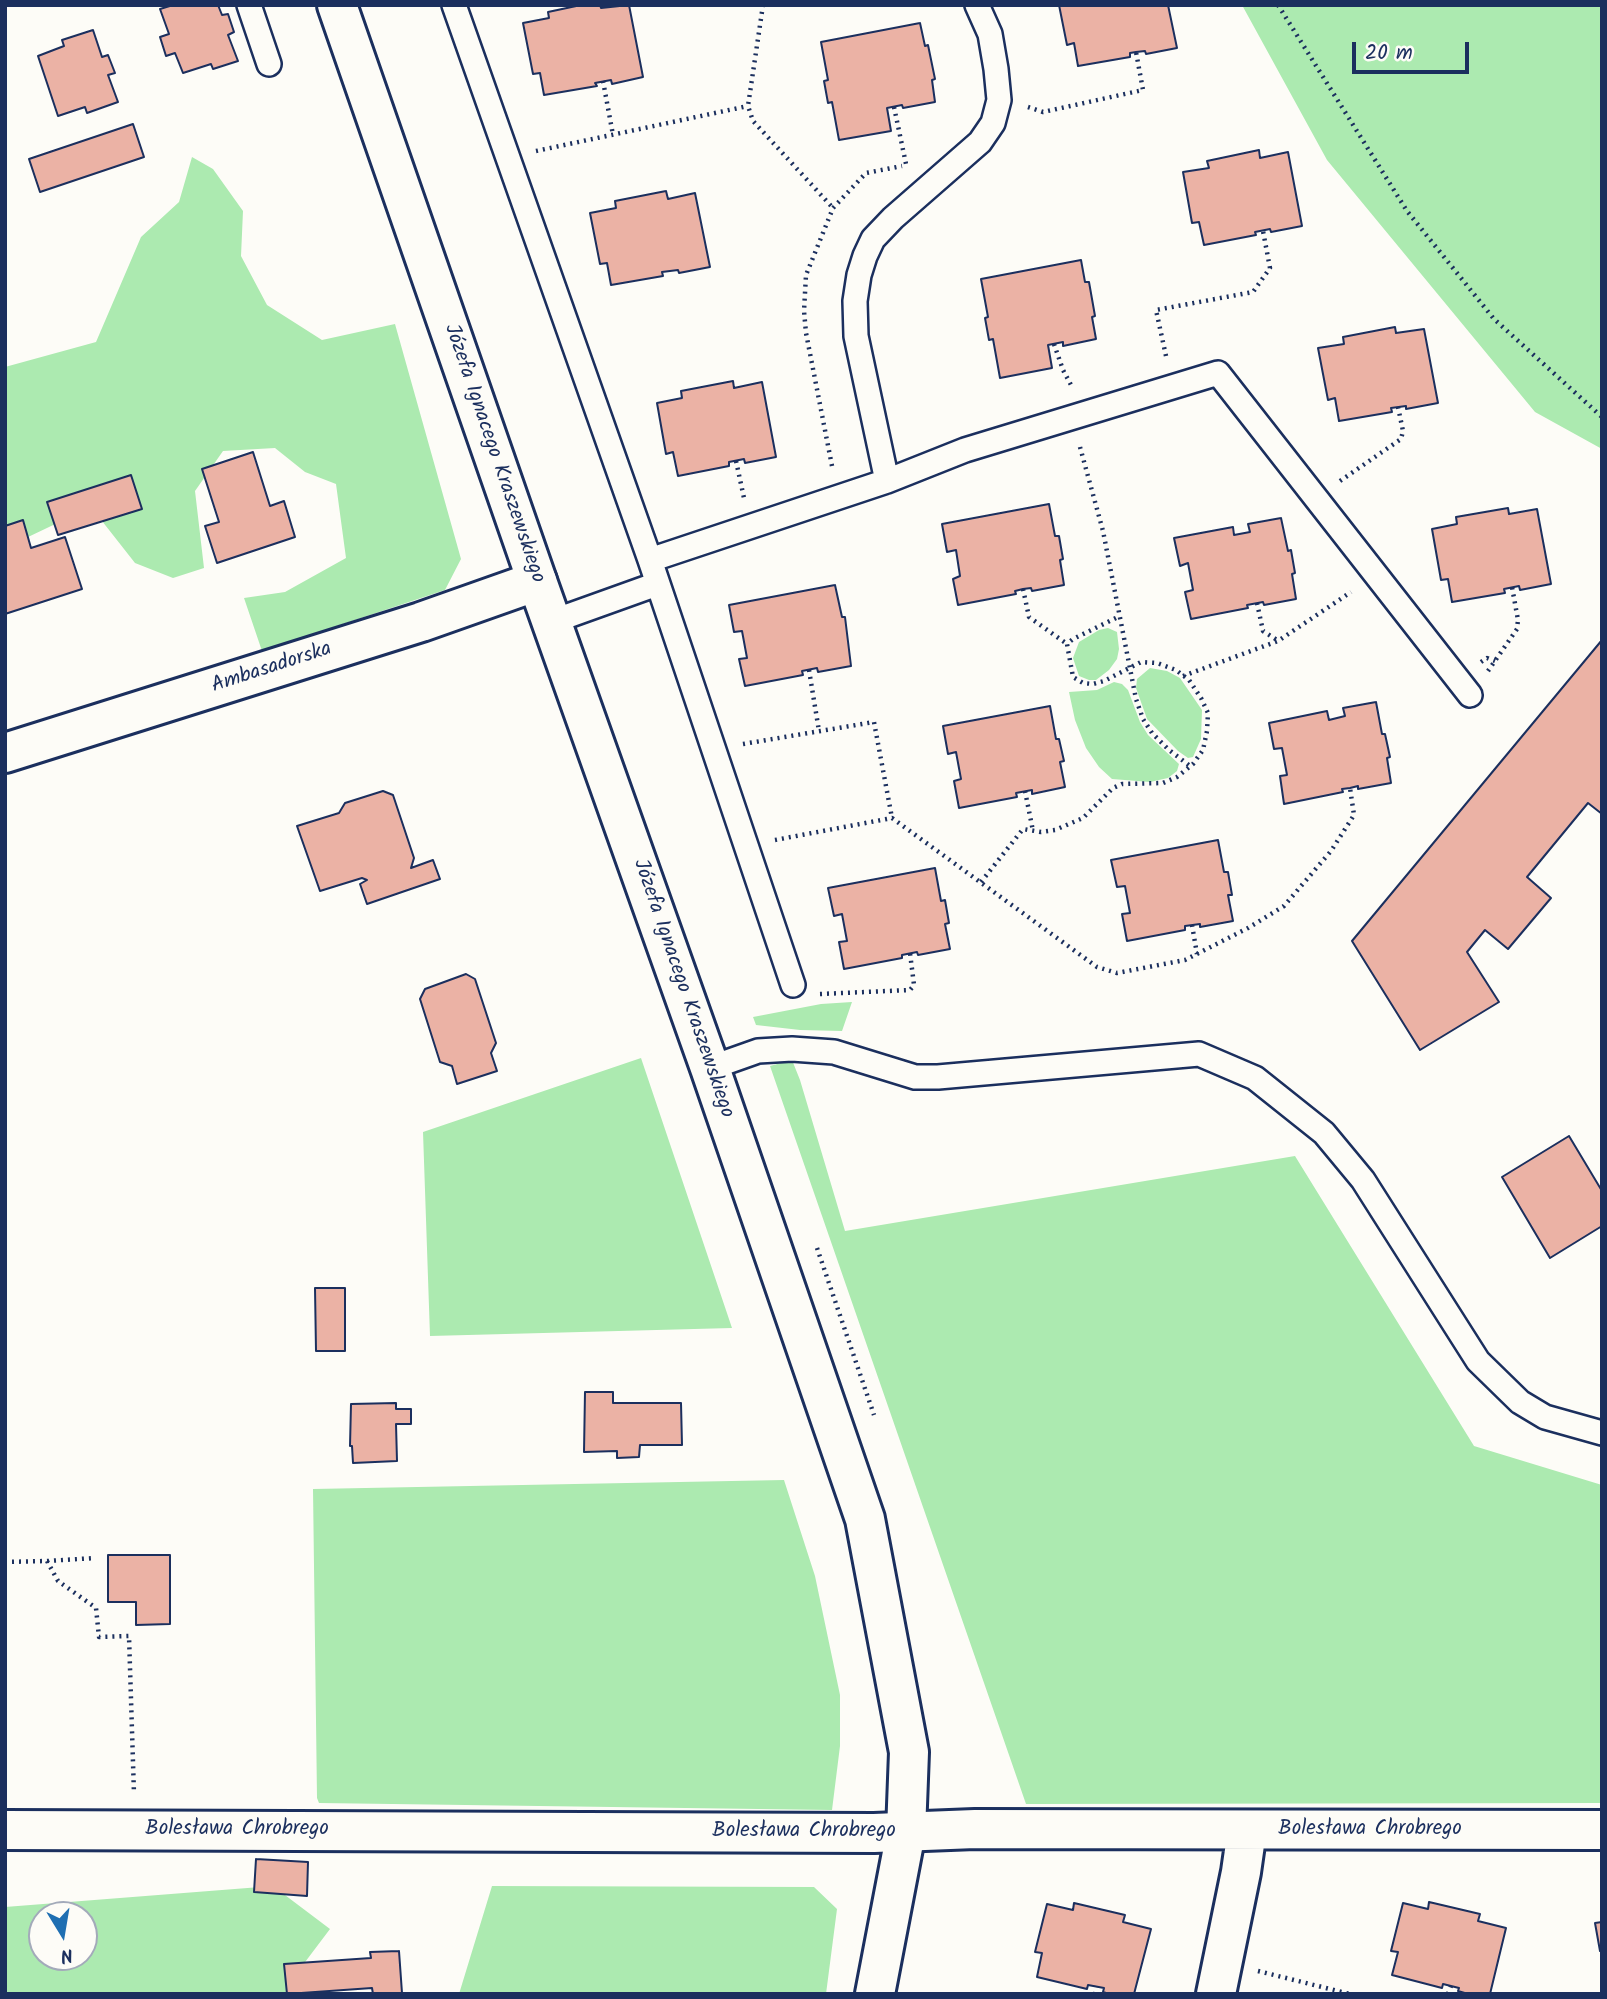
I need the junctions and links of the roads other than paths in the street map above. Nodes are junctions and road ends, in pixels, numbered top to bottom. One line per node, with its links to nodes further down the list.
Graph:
1 (248, 5): 5 (lane)
2 (337, 5): 8 (street, Józefa Ignacego Kraszewskiego)
3 (454, 5): 7 (lane)
4 (977, 5): 6 (lane)
5 (269, 64)
6 (887, 481): 7 (lane); 11 (lane)
7 (650, 560): 9 (lane)
8 (537, 580): 10 (street, Józefa Ignacego Kraszewskiego); 12 (street, Ambasadorska)
9 (657, 584): 10 (lane); 13 (lane)
10 (551, 622): 14 (street, Józefa Ignacego Kraszewskiego)
11 (1470, 695)
12 (5, 753)
13 (804, 986)
14 (710, 1068): 15 (lane); 19 (street, Józefa Ignacego Kraszewskiego)
15 (1602, 1433)
16 (5, 1830): 19 (street, Bolesława Chrobrego)
17 (1247, 1830): 18 (street, Bolesława Chrobrego); 19 (street, Bolesława Chrobrego); 20 (street)
18 (1602, 1830)
19 (906, 1832): 21 (street, Józefa Ignacego Kraszewskiego)
20 (1219, 1978)
21 (875, 1994)

